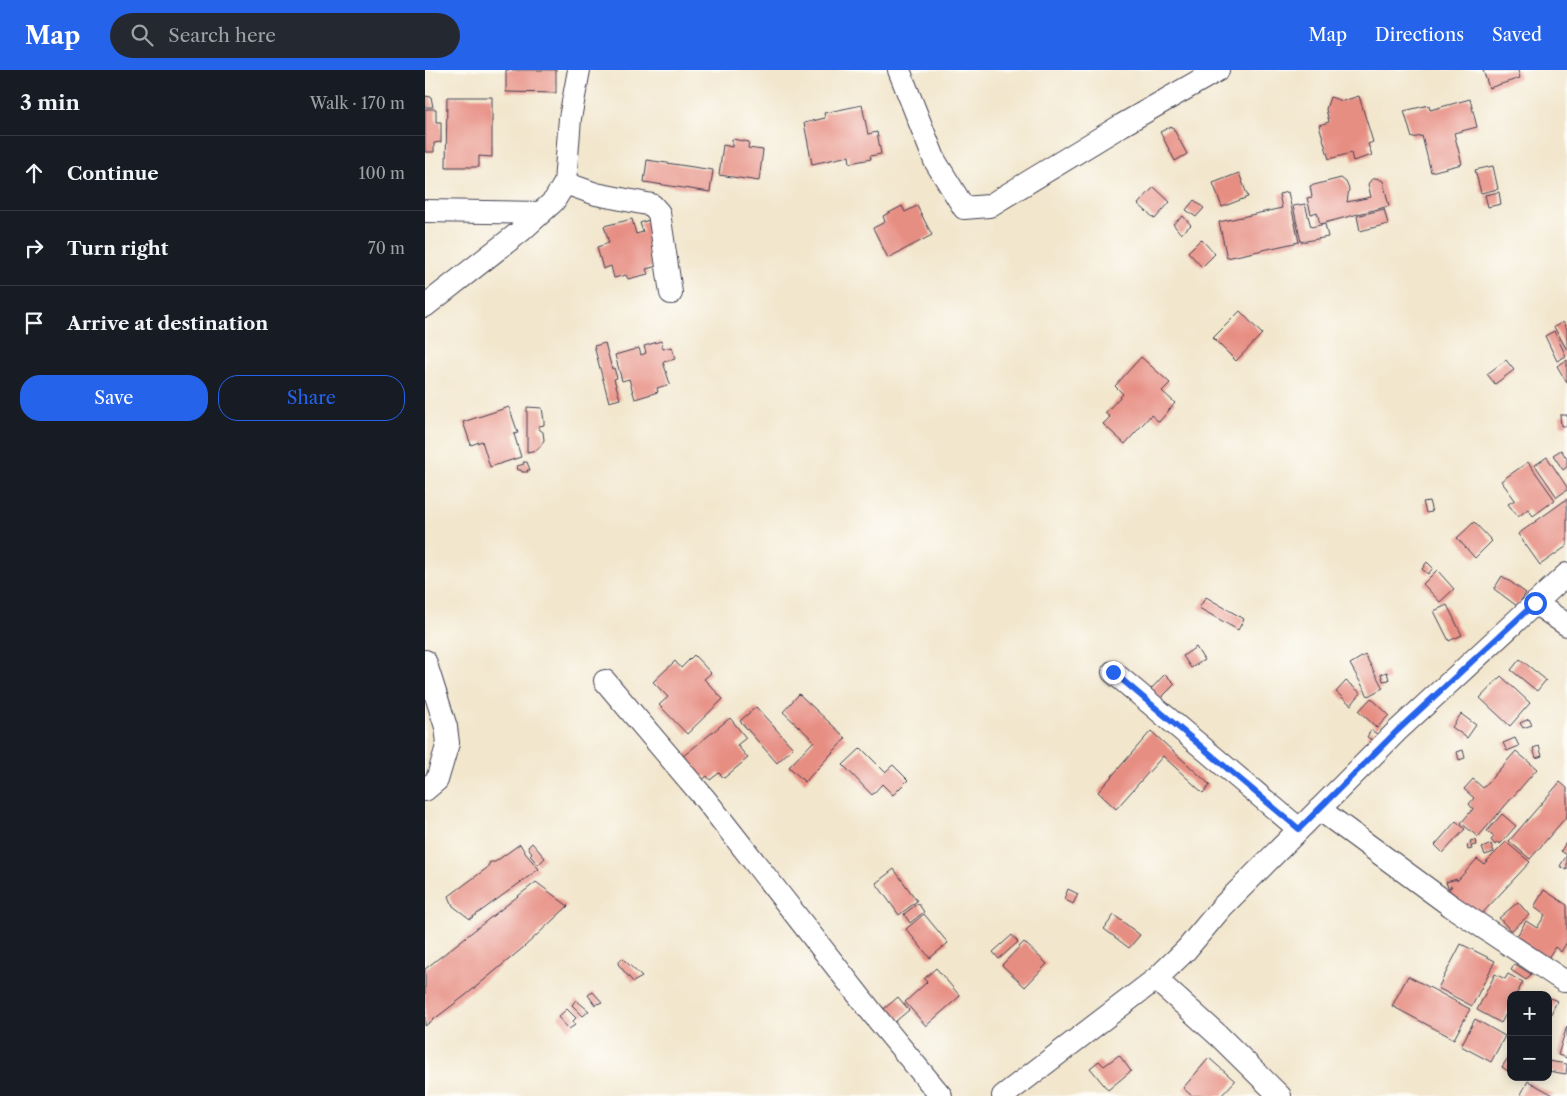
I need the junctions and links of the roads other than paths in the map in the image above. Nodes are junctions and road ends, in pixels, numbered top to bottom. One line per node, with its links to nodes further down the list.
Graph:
1 (579, 70): 4 (street)
2 (899, 70): 3 (street)
3 (1218, 70)
4 (565, 183): 6 (street); 7 (street)
5 (425, 211): 6 (street)
6 (541, 213): 8 (street)
7 (671, 293)
8 (425, 306)
9 (1567, 574): 10 (street)
10 (1535, 603): 11 (street); 16 (street)
11 (1567, 625)
12 (425, 661): 15 (street)
13 (1113, 672): 17 (street)
14 (605, 682): 20 (street)
15 (425, 790)
16 (1319, 809): 17 (street); 19 (street)
17 (1299, 829): 18 (street)
18 (1157, 978): 21 (street); 22 (street)
19 (1564, 981)
20 (941, 1096)
21 (1003, 1096)
22 (1280, 1096)

